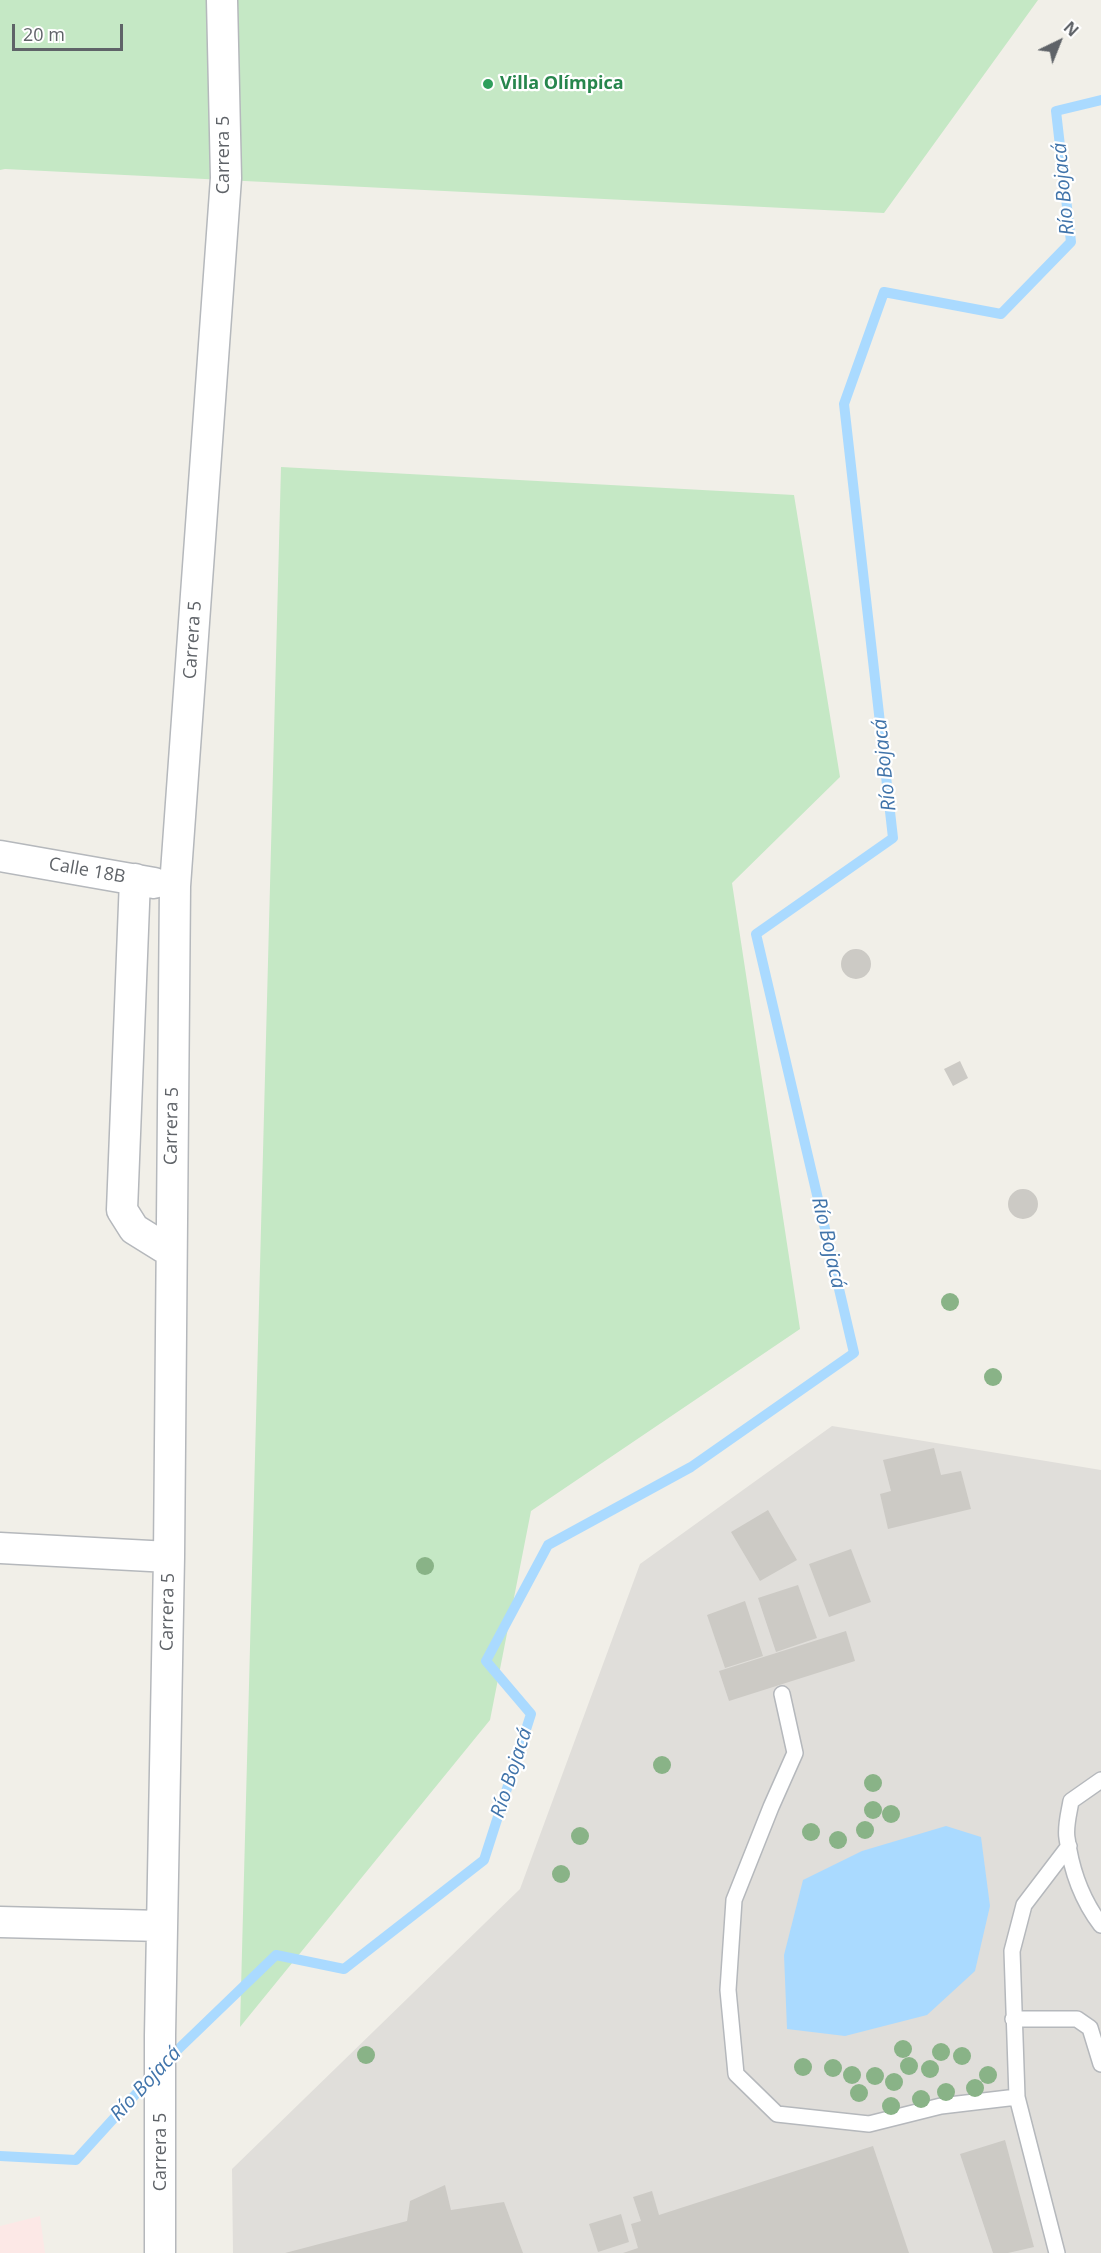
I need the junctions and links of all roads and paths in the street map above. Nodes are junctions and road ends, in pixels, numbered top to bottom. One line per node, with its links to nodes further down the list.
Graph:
1 (222, 0): 4 (street, Carrera 5)
2 (0, 856): 3 (street, Calle 18B)
3 (135, 879): 4 (street, Calle 18B); 5 (street)
4 (175, 886): 5 (street, Carrera 5)
5 (171, 1252): 7 (street, Carrera 5)
6 (0, 1548): 7 (street)
7 (169, 1557): 13 (street, Carrera 5)
8 (782, 1694): 16 (lane)
9 (1101, 1780): 10 (lane)
10 (1069, 1846): 12 (lane); 14 (lane)
11 (0, 1922): 13 (street)
12 (1101, 1925)
13 (162, 1926): 17 (street, Carrera 5)
14 (1013, 2019): 15 (lane); 16 (lane)
15 (1101, 2064)
16 (1017, 2097): 18 (lane)
17 (160, 2253)
18 (1057, 2253)

